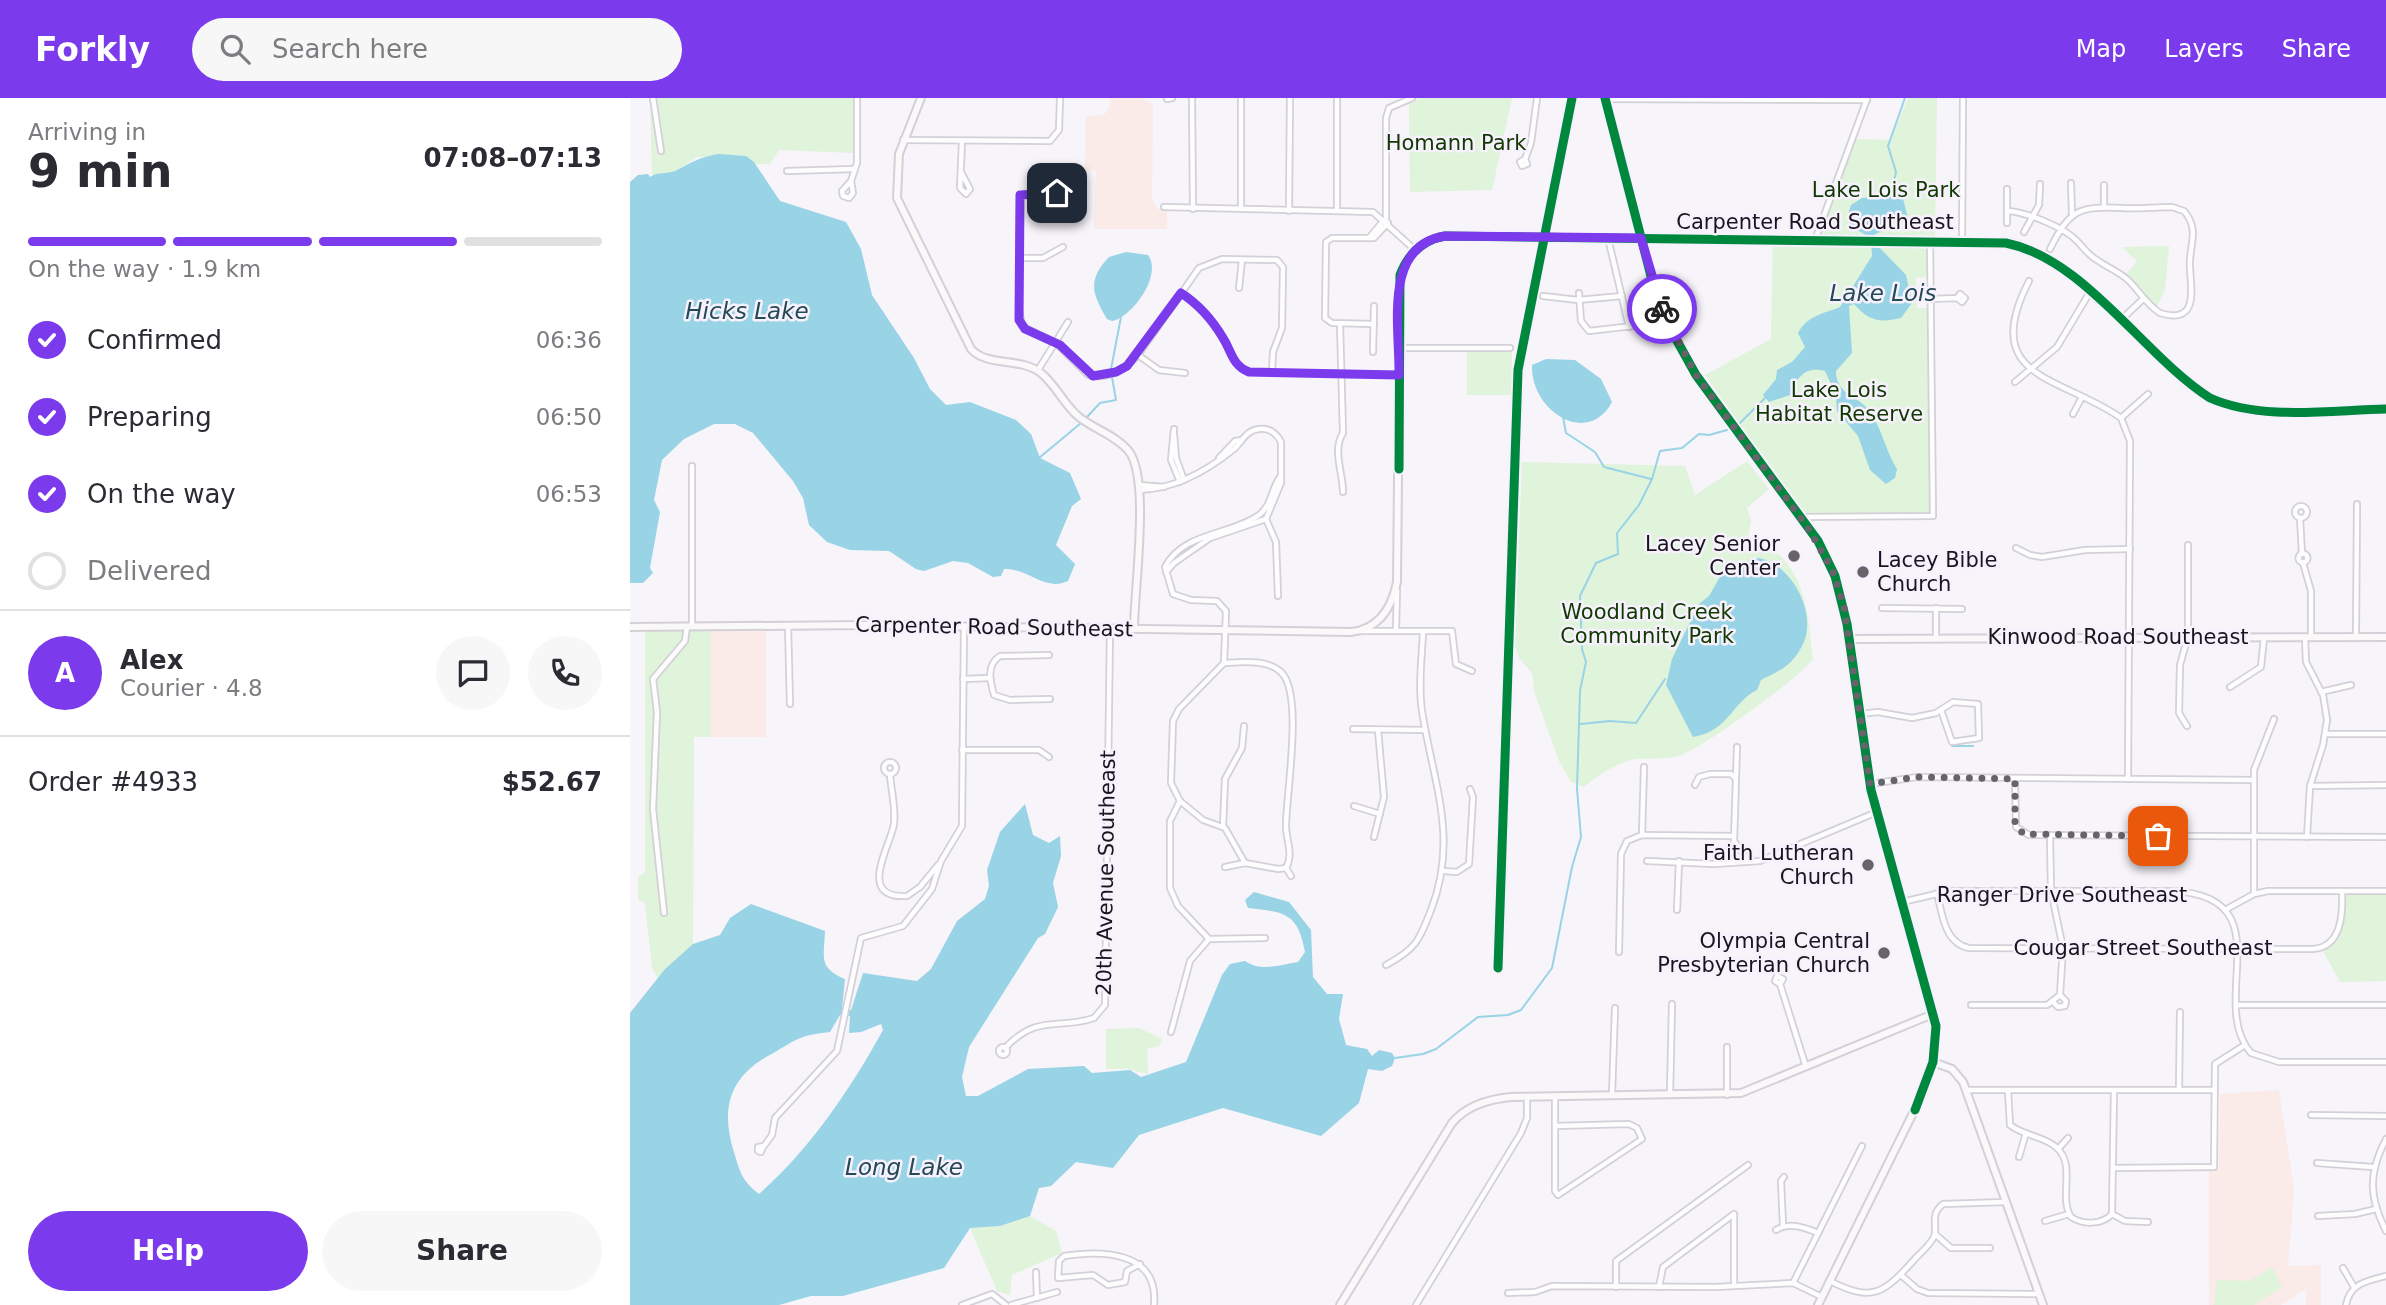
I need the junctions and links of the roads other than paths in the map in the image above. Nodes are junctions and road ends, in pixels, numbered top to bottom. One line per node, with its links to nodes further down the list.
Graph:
1 (653, 98): 16 (street)
2 (857, 98): 18 (street)
3 (921, 98): 14 (street)
4 (1060, 98): 15 (street)
5 (1192, 98): 29 (street)
6 (1241, 98): 30 (street)
7 (1290, 98): 31 (street)
8 (1338, 98): 32 (street)
9 (1412, 98): 36 (street)
10 (1537, 98): 17 (street)
11 (1963, 98): 44 (street)
12 (1605, 99): 13 (street); 41 (street)
13 (1867, 99): 42 (street)
14 (902, 140): 15 (street); 74 (street)
15 (962, 141): 20 (street)
16 (661, 151)
17 (1525, 159)
18 (854, 169): 19 (street); 21 (street)
19 (787, 171)
20 (961, 172)
21 (851, 181)
22 (2071, 183): 34 (street)
23 (2040, 184): 35 (street)
24 (2104, 185): 28 (street)
25 (2007, 189): 33 (street)
26 (1057, 193): 48 (street)
27 (1164, 207): 29 (street)
28 (2104, 207): 34 (street); 58 (street)
29 (1193, 209): 30 (street)
30 (1241, 209): 31 (street)
31 (1289, 211): 32 (street)
32 (1336, 211): 36 (street)
33 (2007, 211): 35 (street); 37 (street)
34 (2072, 215): 38 (street)
35 (2033, 216): 38 (street); 39 (street)
36 (1386, 222): 47 (street); 65 (street)
37 (2007, 223)
38 (2060, 230): 46 (street); 58 (street)
39 (2024, 232)
40 (1608, 238): 41 (street, Carpenter Road Southeast); 47 (street, Carpenter Road Southeast); 56 (street)
41 (1641, 238): 42 (street, Carpenter Road Southeast); 64 (street)
42 (1815, 240): 43 (street, Carpenter Road Southeast)
43 (1930, 240): 44 (street, Carpenter Road Southeast); 59 (street)
44 (1962, 241): 52 (street, Carpenter Road Southeast)
45 (1063, 247): 48 (street)
46 (2050, 249)
47 (1415, 250): 69 (street)
48 (1019, 258): 68 (street)
49 (1242, 260): 51 (street); 53 (street); 76 (street)
50 (2029, 281): 73 (street)
51 (1239, 288)
52 (2090, 292): 62 (street, Carpenter Road Southeast); 73 (street)
53 (1181, 293): 72 (street); 76 (street)
54 (1579, 293): 60 (street)
55 (1544, 296): 60 (street)
56 (1622, 296): 60 (street); 67 (street)
57 (1957, 298): 59 (street)
58 (2143, 298): 62 (street)
59 (1931, 299): 91 (street)
60 (1578, 300): 67 (street)
61 (1374, 306): 66 (street)
62 (2121, 320): 82 (street, Carpenter Road Southeast)
63 (1068, 322): 68 (street)
64 (1667, 322): 67 (street); 91 (street)
65 (1340, 324): 66 (street); 77 (street)
66 (1374, 324): 71 (street)
67 (1629, 327)
68 (1056, 343): 72 (street); 74 (street)
69 (1399, 348): 70 (street); 78 (street)
70 (1510, 348)
71 (1373, 352)
72 (1138, 355): 75 (street)
73 (2030, 368): 79 (street); 81 (street)
74 (1038, 370): 88 (street)
75 (1185, 373)
76 (1272, 373): 77 (street)
77 (1339, 374): 78 (street); 89 (street)
78 (1399, 375): 98 (street)
79 (2015, 382)
80 (2148, 394): 84 (street)
81 (2082, 397): 83 (street); 84 (street)
82 (2386, 409)
83 (2073, 414)
84 (2121, 418): 96 (street)
85 (692, 466): 103 (street)
86 (1280, 476): 87 (street); 93 (street); 97 (street)
87 (1182, 481): 87 (street); 88 (street)
88 (1139, 487): 108 (street)
89 (1343, 492)
90 (2357, 504): 117 (street)
91 (1801, 517): 120 (street)
92 (2300, 518): 116 (street)
93 (1266, 519): 97 (street); 99 (street)
94 (2188, 545): 114 (street)
95 (2016, 548): 96 (street)
96 (2130, 550): 113 (street)
97 (1166, 572): 109 (street)
98 (1397, 582): 110 (street); 111 (street)
99 (1278, 596)
100 (1882, 608): 101 (street)
101 (1936, 608): 102 (street); 119 (street)
102 (1962, 608)
103 (690, 625): 104 (street, Carpenter Road Southeast); 105 (street, Carpenter Road Southeast); 184 (street)
104 (788, 625): 106 (street, Carpenter Road Southeast); 130 (street)
105 (630, 626)
106 (964, 626): 107 (street, Carpenter Road Southeast); 125 (street)
107 (1110, 628): 108 (street, Carpenter Road Southeast); 202 (street, 20th Avenue Southeast)
108 (1134, 628): 109 (street, Carpenter Road Southeast)
109 (1226, 630): 111 (street, Carpenter Road Southeast); 122 (street)
110 (1396, 630): 111 (street, Carpenter Road Southeast); 112 (street, Carpenter Road Southeast)
111 (1357, 631)
112 (1423, 631): 123 (street, Carpenter Road Southeast); 138 (street)
113 (2130, 636): 114 (street, Kinwood Road Southeast); 119 (street, Kinwood Road Southeast); 148 (street)
114 (2188, 636): 115 (street, Kinwood Road Southeast); 135 (street)
115 (2264, 637): 116 (street, Kinwood Road Southeast); 127 (street)
116 (2308, 637): 117 (street, Kinwood Road Southeast); 128 (street)
117 (2356, 637): 118 (street, Kinwood Road Southeast)
118 (2386, 637)
119 (1936, 638): 120 (street, Kinwood Road Southeast)
120 (1849, 639): 132 (street)
121 (1049, 655): 124 (street)
122 (1224, 663): 155 (street); 173 (street)
123 (1472, 671)
124 (990, 678): 125 (street); 129 (street)
125 (963, 679): 142 (street)
126 (2351, 685): 128 (street)
127 (2230, 687)
128 (2321, 692): 139 (street)
129 (1050, 699)
130 (790, 704)
131 (1941, 710): 131 (street); 132 (street)
132 (1859, 714): 150 (street)
133 (2274, 719): 149 (street)
134 (1244, 726): 159 (street)
135 (2187, 726)
136 (1353, 729): 137 (street)
137 (1378, 730): 138 (street); 158 (street)
138 (1425, 730): 174 (street)
139 (2325, 734): 140 (street); 153 (street)
140 (2386, 734)
141 (1737, 747): 146 (street)
142 (962, 750): 143 (street); 167 (street)
143 (1049, 757)
144 (1644, 766): 160 (street)
145 (890, 774): 167 (street)
146 (1735, 779): 151 (street); 161 (street)
147 (2015, 779): 148 (street); 150 (street); 162 (street)
148 (2128, 779): 149 (street)
149 (2253, 780): 164 (street)
150 (1870, 784): 157 (street)
151 (1695, 785)
152 (2386, 785): 153 (street)
153 (2310, 786): 165 (street)
154 (1470, 789): 174 (street)
155 (1180, 801): 159 (street); 186 (street)
156 (1354, 806): 158 (street)
157 (1877, 812): 170 (street); 181 (street)
158 (1380, 814): 163 (street)
159 (1223, 827): 171 (street)
160 (1642, 835): 161 (street); 189 (street)
161 (1734, 835): 170 (street)
162 (2050, 836): 164 (street); 176 (street)
163 (1374, 837)
164 (2253, 837): 165 (street); 180 (street)
165 (2307, 837): 166 (street)
166 (2386, 837)
167 (941, 860): 223 (street)
168 (1679, 860): 169 (street); 170 (street); 182 (street)
169 (1647, 861)
170 (1749, 861)
171 (1245, 863): 172 (street); 173 (street)
172 (1225, 867)
173 (1286, 868): 175 (street)
174 (1444, 871): 190 (street)
175 (1291, 876)
176 (2051, 891): 179 (street, Ranger Drive Southeast); 183 (street, Ranger Drive Southeast); 187 (street)
177 (2342, 891): 178 (street); 180 (street); 188 (street, Cougar Street Southeast)
178 (2386, 891)
179 (1937, 893): 181 (street, Ranger Drive Southeast); 187 (street, Cougar Street Southeast)
180 (2254, 894): 183 (street)
181 (1902, 902): 198 (street)
182 (1677, 909)
183 (2225, 910): 188 (street)
184 (664, 913)
185 (1265, 938): 186 (street)
186 (1209, 939): 199 (street)
187 (2063, 948): 188 (street, Cougar Street Southeast); 193 (street)
188 (2238, 948): 194 (street)
189 (1619, 952)
190 (1386, 965)
191 (1780, 984): 205 (street)
192 (1672, 1004): 211 (street)
193 (1971, 1005)
194 (2238, 1005): 195 (street); 200 (street)
195 (2386, 1006)
196 (1615, 1008): 215 (street)
197 (2180, 1012): 209 (street)
198 (1933, 1014): 203 (street); 205 (street)
199 (1171, 1032)
200 (2245, 1045): 204 (street); 210 (street)
201 (1727, 1047): 212 (street)
202 (1006, 1048)
203 (1933, 1062): 206 (street); 251 (street)
204 (2386, 1062)
205 (1806, 1067): 212 (street)
206 (1966, 1090): 207 (street); 233 (street)
207 (2008, 1090): 208 (street); 219 (street)
208 (2114, 1090): 209 (street); 231 (street)
209 (2179, 1090): 210 (street)
210 (2214, 1090): 231 (street)
211 (1670, 1095): 212 (street); 215 (street)
212 (1727, 1095)
213 (1527, 1096): 214 (street); 265 (street); 266 (street)
214 (1555, 1096): 215 (street); 218 (street)
215 (1612, 1096)
216 (2311, 1115): 217 (street)
217 (2386, 1116)
218 (1555, 1126): 218 (street)
219 (2026, 1133): 224 (street); 226 (street)
220 (2068, 1138): 224 (street)
221 (2386, 1139): 225 (street)
222 (1862, 1146): 243 (street)
223 (763, 1147)
224 (2058, 1149): 235 (street)
225 (2377, 1156): 227 (street); 230 (street)
226 (2020, 1157)
227 (2386, 1160)
228 (2317, 1163): 230 (street)
229 (1748, 1164): 254 (street)
230 (2373, 1167): 234 (street)
231 (2114, 1168): 236 (street)
232 (1784, 1177): 240 (street)
233 (2006, 1202): 244 (street); 259 (street)
234 (2376, 1209): 237 (street); 242 (street)
235 (2068, 1214): 236 (street); 238 (street)
236 (2112, 1214): 239 (street)
237 (2318, 1216)
238 (2045, 1221)
239 (2148, 1222)
240 (1783, 1226): 241 (street); 243 (street)
241 (1776, 1230)
242 (2386, 1231)
243 (1818, 1233): 252 (street)
244 (1935, 1234): 245 (street); 249 (street)
245 (1990, 1248)
246 (1140, 1264): 246 (street); 264 (street)
247 (2343, 1268): 256 (street)
248 (1036, 1272): 261 (street)
249 (1901, 1275): 251 (street); 259 (street)
250 (2386, 1276): 256 (street)
251 (1830, 1281): 260 (street)
252 (1793, 1283): 253 (street); 260 (street)
253 (1734, 1286): 255 (street); 255 (street)
254 (1616, 1287): 255 (street); 258 (street)
255 (1660, 1287)
256 (2354, 1287): 269 (street)
257 (1057, 1292): 261 (street)
258 (1508, 1293)
259 (2039, 1294): 268 (street)
260 (1822, 1297): 267 (street)
261 (1037, 1298): 263 (street)
262 (962, 1305): 263 (street)
263 (1008, 1305)
264 (1154, 1305)
265 (1340, 1305)
266 (1416, 1305)
267 (1818, 1305)
268 (2043, 1305)
269 (2346, 1305)

